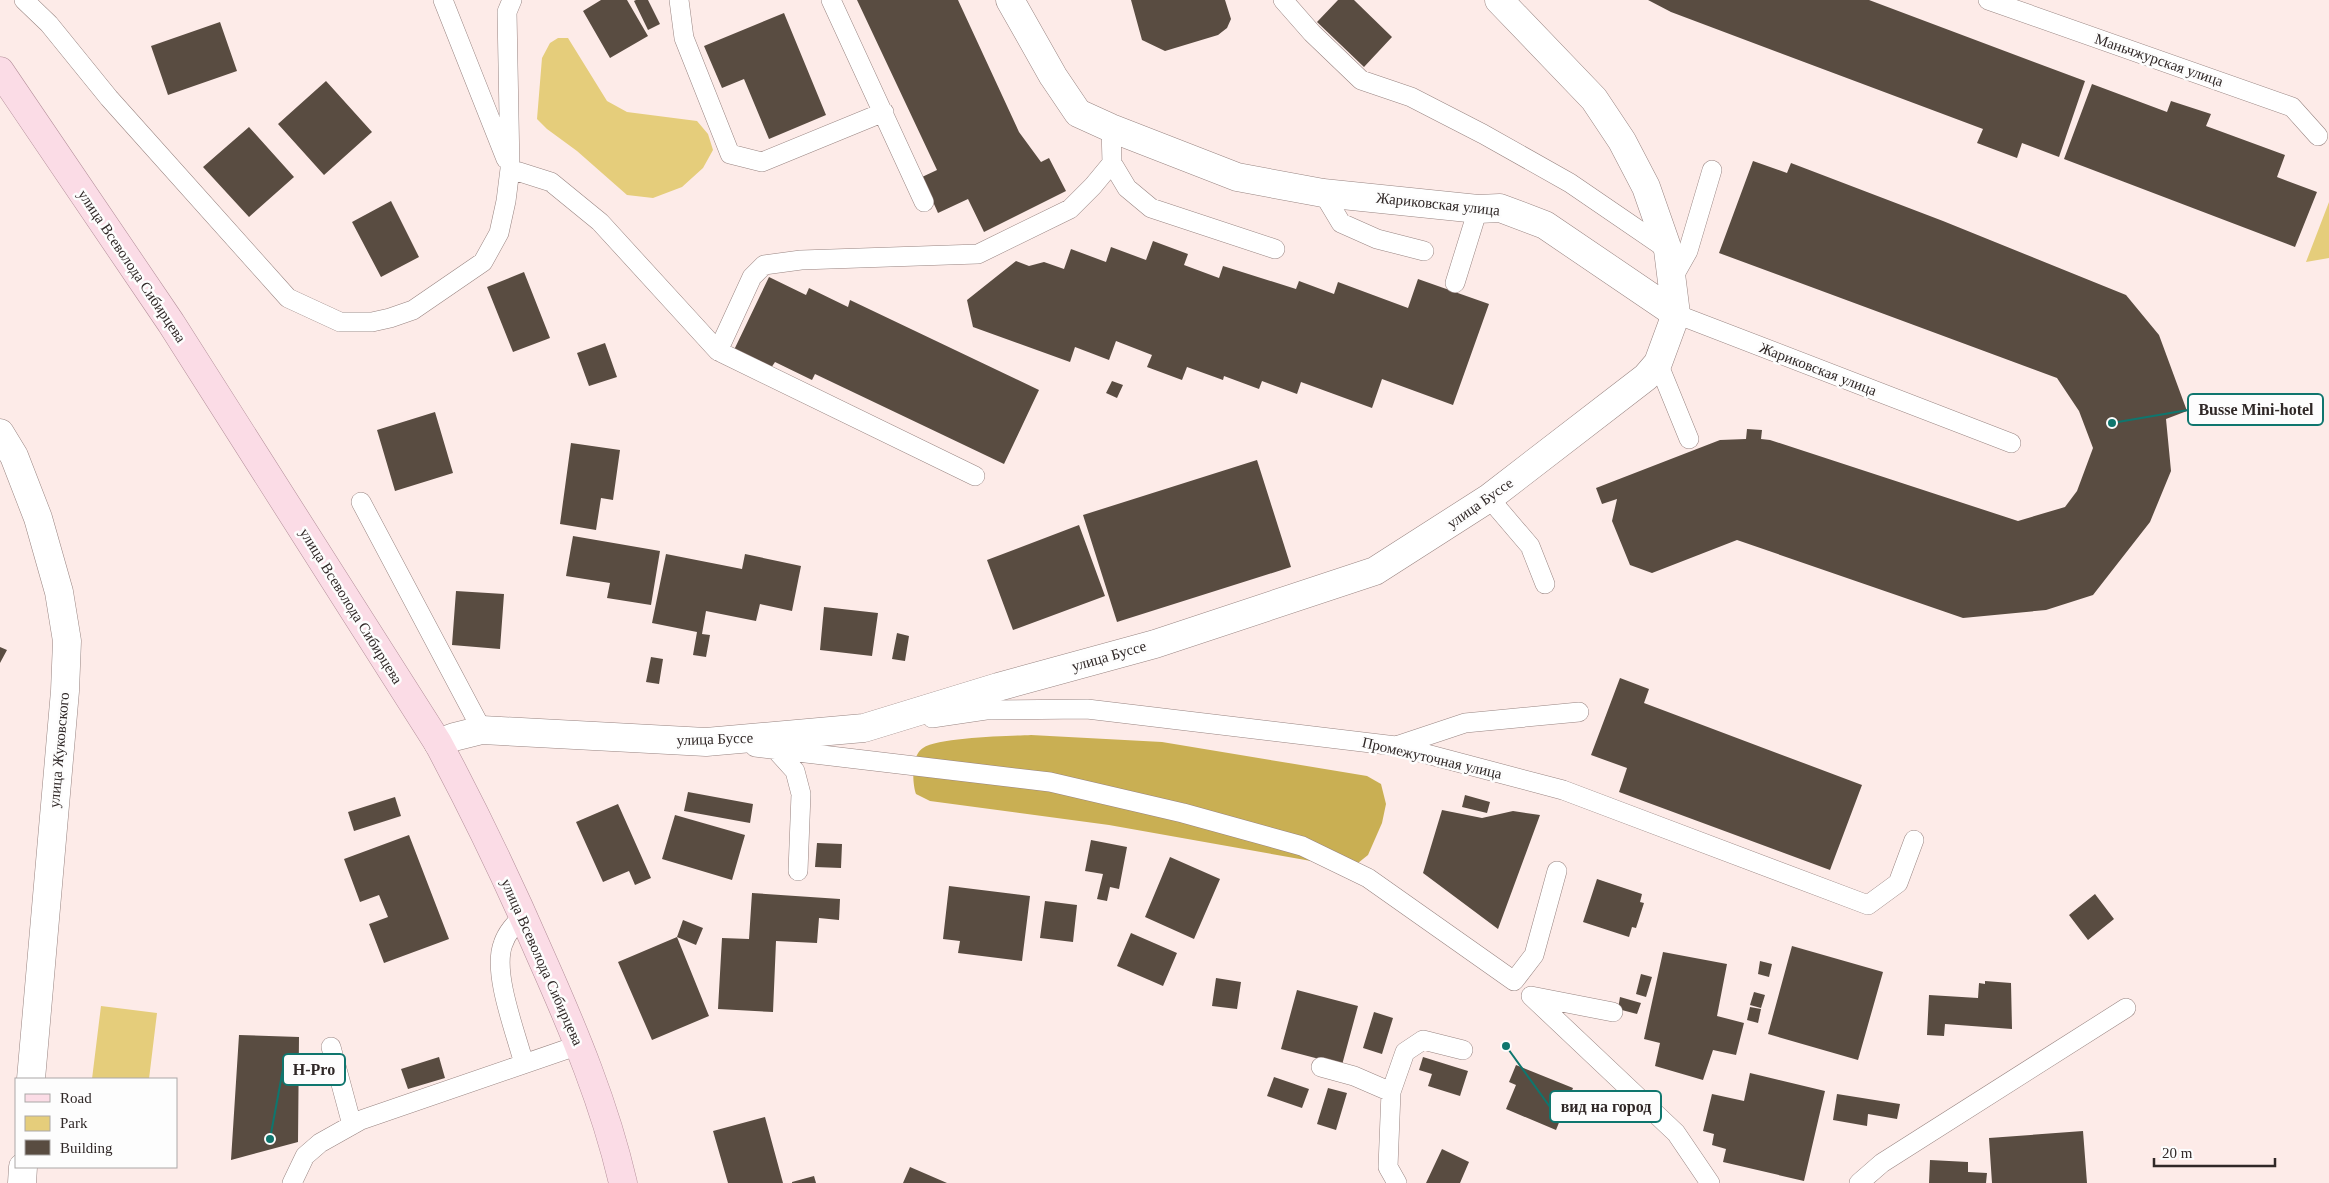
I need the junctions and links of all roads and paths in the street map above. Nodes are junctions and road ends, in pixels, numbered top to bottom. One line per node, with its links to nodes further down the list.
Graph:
1 (24, 0): 15 (lane)
2 (443, 0): 15 (lane)
3 (512, 0): 15 (lane)
4 (679, 0): 11 (lane)
5 (831, 0): 11 (lane)
6 (1010, 0): 12 (street, Жариковская улица)
7 (1283, 0): 21 (lane)
8 (1499, 0): 21 (street)
9 (1988, 0): 13 (lane, Маньчжурская улица)
10 (0, 71): 39 (main road, улица Всеволода Сибирцева)
11 (884, 112): 18 (lane)
12 (1111, 128): 14 (lane); 17 (street, Жариковская улица)
13 (2318, 136)
14 (1112, 163): 20 (lane); 26 (lane)
15 (510, 169): 26 (lane)
16 (1712, 170): 23 (lane)
17 (1323, 193): 19 (street, Жариковская улица); 22 (lane)
18 (924, 202)
19 (1478, 209): 24 (lane); 25 (street, Жариковская улица)
20 (1275, 249)
21 (1668, 250): 23 (street)
22 (1424, 251)
23 (1671, 282): 25 (street)
24 (1455, 283)
25 (1676, 314): 27 (street, улица Буссе); 30 (lane, Жариковская улица)
26 (718, 351): 31 (lane)
27 (1658, 363): 29 (lane); 32 (street, улица Буссе)
28 (0, 433): 53 (street, улица Жуковского)
29 (1689, 440)
30 (2010, 443)
31 (975, 476)
32 (1489, 498): 34 (lane); 36 (street, улица Буссе)
33 (361, 502): 37 (lane)
34 (1545, 584)
35 (1579, 712): 40 (lane)
36 (864, 728): 38 (street, улица Буссе); 40 (lane, Промежуточная улица)
37 (482, 730): 38 (street, улица Буссе); 39 (street, улица Буссе)
38 (706, 742): 41 (lane)
39 (438, 743): 45 (main road, улица Всеволода Сибирцева)
40 (1396, 746): 42 (lane, Промежуточная улица)
41 (775, 748): 43 (lane); 44 (lane)
42 (1914, 840)
43 (1557, 870)
44 (798, 871)
45 (523, 916): 48 (main road, улица Всеволода Сибирцева); 51 (lane)
46 (2126, 1008): 62 (lane)
47 (1613, 1012): 61 (lane)
48 (579, 1045): 51 (lane); 59 (main road, улица Всеволода Сибирцева)
49 (331, 1047): 55 (lane)
50 (1463, 1050): 54 (lane)
51 (524, 1064): 55 (lane)
52 (1321, 1067): 54 (lane)
53 (31, 1078)
54 (1391, 1092): 60 (lane)
55 (352, 1125): 58 (lane)
56 (23, 1168): 57 (street)
57 (22, 1183)
58 (292, 1183)
59 (623, 1183)
60 (1397, 1183)
61 (1710, 1183)
62 (1859, 1183)

